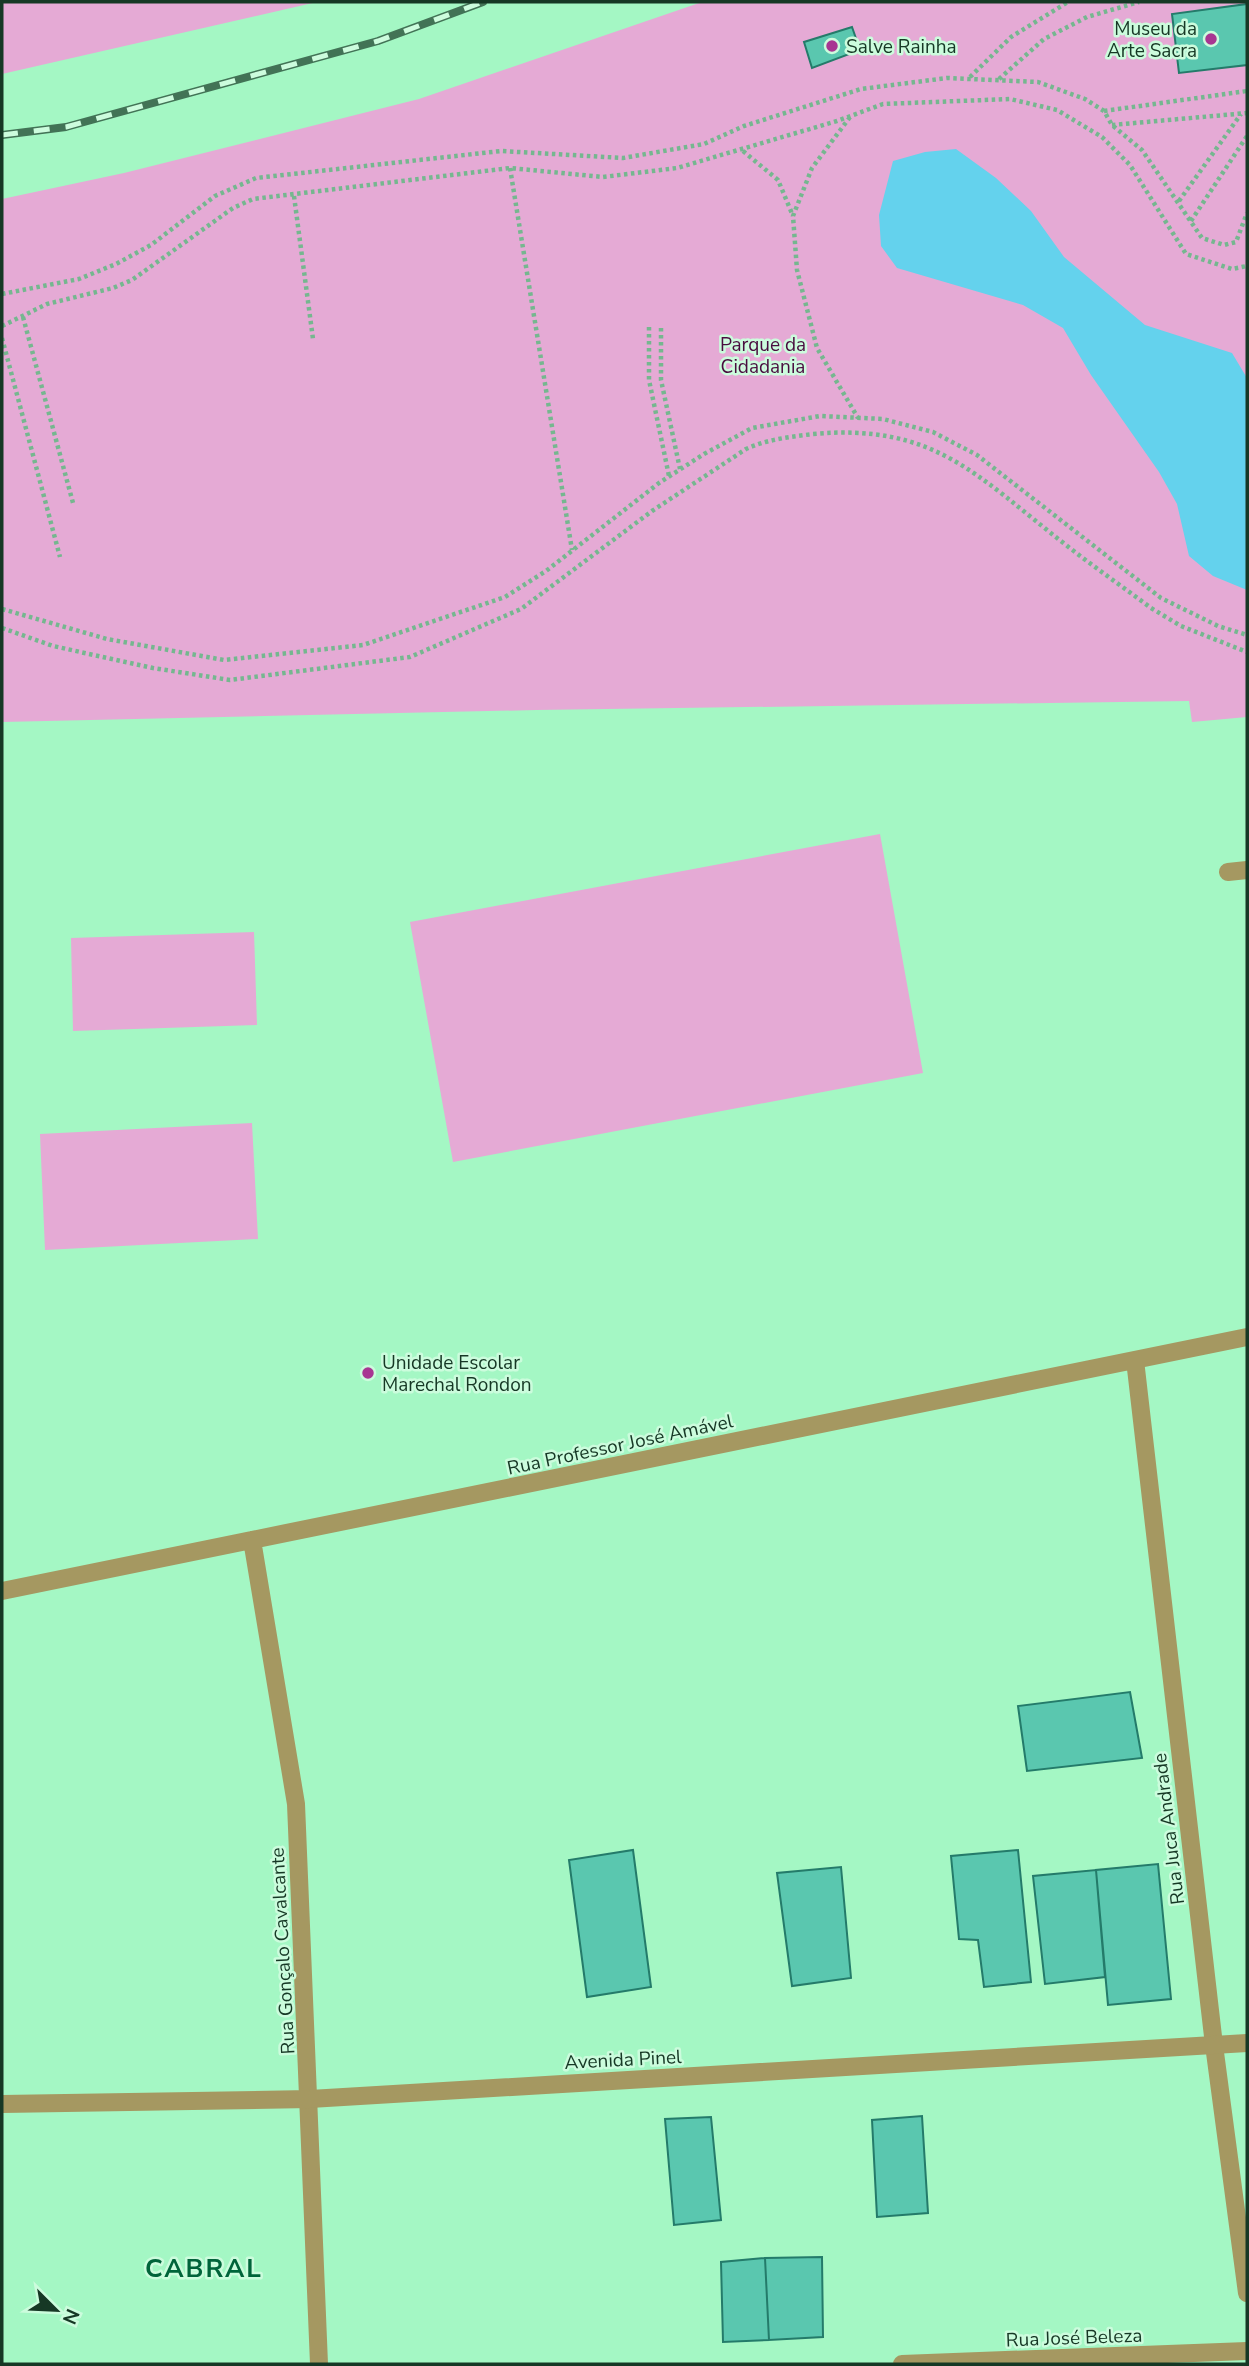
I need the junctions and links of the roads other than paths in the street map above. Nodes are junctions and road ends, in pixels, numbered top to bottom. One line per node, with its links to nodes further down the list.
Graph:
1 (1247, 870): 2 (street)
2 (1228, 872)
3 (1247, 1336): 4 (street, Rua Professor José Amável)
4 (1135, 1360): 5 (street, Rua Professor José Amável); 8 (street, Rua Juca Andrade)
5 (252, 1540): 6 (street, Rua Professor José Amável); 9 (street, Rua Gonçalo Cavalcante)
6 (2, 1591)
7 (1247, 2043): 8 (street, Avenida Pinel)
8 (1214, 2045): 9 (street, Avenida Pinel); 11 (street, Rua Juca Andrade)
9 (310, 2099): 10 (street, Avenida Pinel); 13 (street, Rua Gonçalo Cavalcante)
10 (2, 2104)
11 (1247, 2293)
12 (1247, 2351): 14 (street, Rua José Beleza)
13 (319, 2364)
14 (902, 2364)

